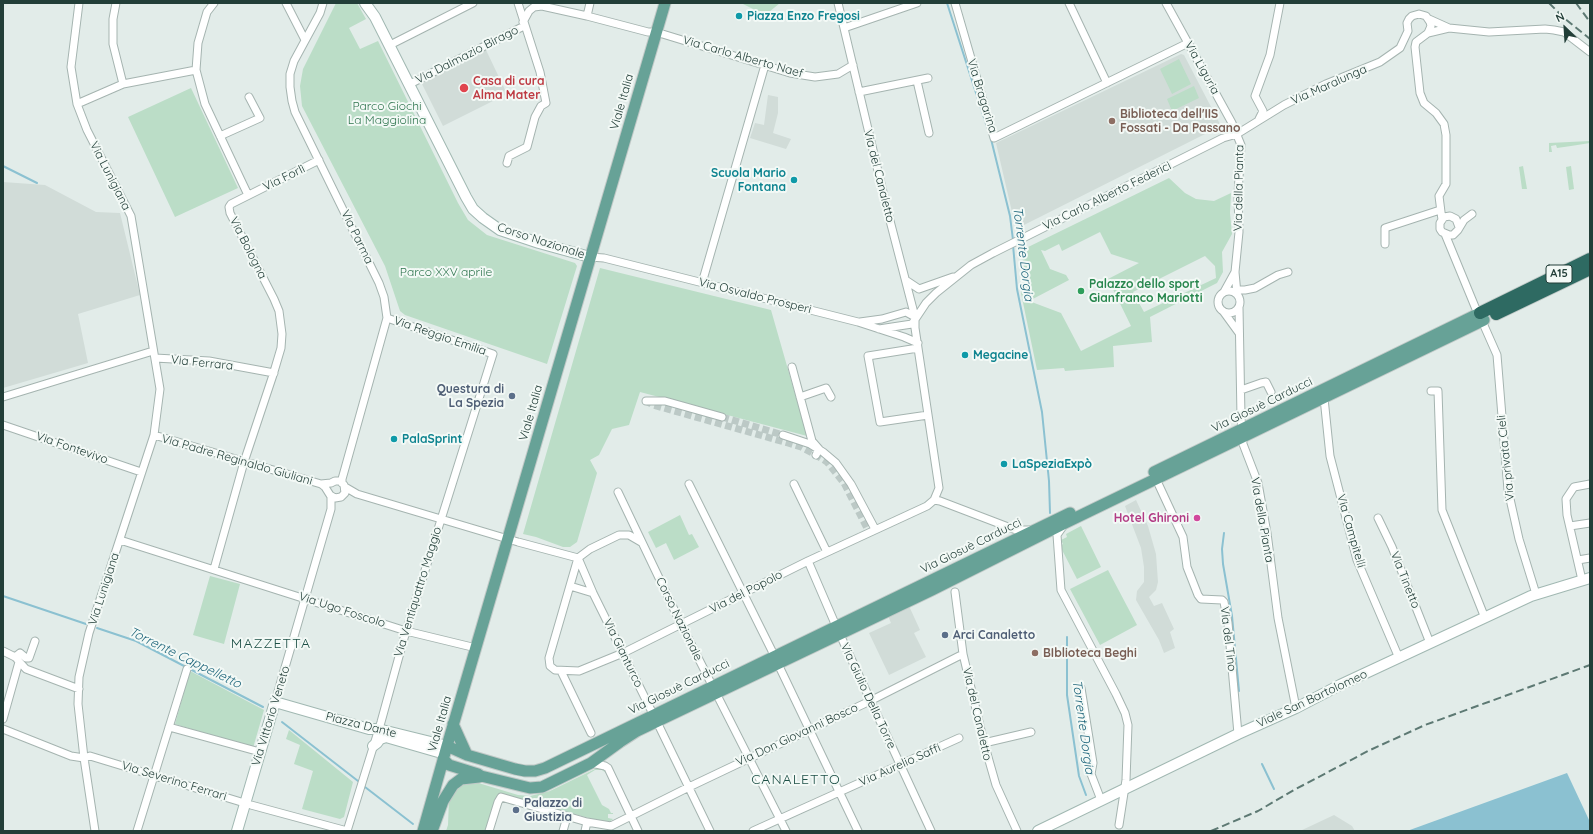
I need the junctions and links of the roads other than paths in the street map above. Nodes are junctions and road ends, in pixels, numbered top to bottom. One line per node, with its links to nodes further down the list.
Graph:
1 (79, 3): 45 (street, Via Lunigiana)
2 (116, 3): 41 (street)
3 (214, 3): 37 (street)
4 (286, 3): 29 (street)
5 (323, 3): 20 (street, Via Parma)
6 (328, 3): 20 (street, Via Parma)
7 (365, 3): 22 (street, Corso Nazionale)
8 (372, 3): 22 (street, Corso Nazionale)
9 (472, 3): 31 (street)
10 (518, 3): 24 (street)
11 (590, 3): 21 (street)
12 (665, 3): 27 (main road, Viale Italia)
13 (838, 3): 25 (street, Via del Canaletto)
14 (917, 3): 25 (street)
15 (955, 3): 40 (street, Via Bragarina)
16 (1069, 3): 40 (street)
17 (1166, 3): 30 (street, Via Liguria)
18 (1280, 3): 46 (street)
19 (539, 4): 21 (street, Via Carlo Alberto Naef); 24 (street)
20 (320, 13): 29 (street, Via Parma)
21 (587, 16): 27 (street, Via Carlo Alberto Naef)
22 (375, 17): 31 (street, Corso Nazionale)
23 (1429, 19): 26 (street); 28 (street); 32 (street)
24 (524, 24): 42 (street, Via Dalmazio Birago); 51 (street)
25 (844, 28): 36 (street, Via del Canaletto)
26 (1449, 28): 28 (street); 33 (street)
27 (656, 32): 35 (street, Via Carlo Alberto Naef); 61 (main road, Viale Italia)
28 (1425, 35): 34 (street)
29 (305, 40): 50 (street, Via Parma)
30 (1188, 42): 40 (street, Via Bragarina); 48 (street, Via Liguria)
31 (390, 45): 42 (street, Corso Nazionale)
32 (1400, 48): 34 (street); 46 (street, Via Maralunga)
33 (1590, 52)
34 (1415, 54): 53 (street)
35 (765, 65): 36 (street, Via Carlo Alberto Naef); 68 (street)
36 (853, 65): 43 (street, Via del Canaletto)
37 (196, 70): 41 (street); 49 (street)
38 (928, 78): 39 (street)
39 (917, 81): 43 (street); 47 (street)
40 (1107, 82)
41 (123, 84): 45 (street)
42 (410, 84): 61 (street, Corso Nazionale)
43 (859, 92): 67 (street, Via del Canaletto)
44 (249, 97): 49 (street)
45 (77, 104): 82 (street, Via Lunigiana)
46 (1258, 120): 48 (street, Via della Pianta)
47 (929, 133)
48 (1237, 134): 64 (street, Via della Pianta); 66 (street, Via Carlo Alberto Federici)
49 (220, 136): 52 (street)
50 (319, 160): 52 (street, Via Forlì); 76 (street, Via Parma)
51 (507, 163)
52 (248, 195): 84 (street, Via Bologna)
53 (1440, 210): 54 (street); 59 (street)
54 (1445, 218): 55 (street); 57 (street)
55 (1456, 219): 56 (street); 56 (street)
56 (1459, 227): 58 (street)
57 (1445, 234): 58 (street); 60 (street, Via privata Cieli)
58 (1453, 235): 60 (street)
59 (1384, 244)
60 (1450, 250): 75 (street, Via privata Cieli)
61 (590, 257): 68 (street, Via Osvaldo Prosperi); 119 (main road, Viale Italia)
62 (1590, 259): 71 (highway, A15)
63 (1590, 269): 71 (highway, A15)
64 (1235, 272): 69 (street, Via della Pianta); 70 (street, Via della Pianta)
65 (1288, 272): 70 (street)
66 (959, 274): 67 (street, Via Carlo Alberto Federici); 74 (street, Via Carlo Alberto Federici)
67 (907, 281): 74 (street, Via del Canaletto)
68 (702, 283): 77 (street, Via Osvaldo Prosperi)
69 (1224, 292): 70 (street); 73 (street)
70 (1237, 292): 72 (street)
71 (1531, 293): 75 (highway, A15)
72 (1239, 307): 73 (street); 79 (street, Via della Pianta)
73 (1223, 311): 79 (street)
74 (915, 317): 77 (street); 78 (street, Via Osvaldo Prosperi); 80 (street, Via del Canaletto)
75 (1481, 317): 91 (main road, Via Giosuè Carducci); 96 (main road, Via Giosuè Carducci); 133 (street, Via privata Cieli)
76 (387, 318): 81 (street, Via Reggio Emilia); 104 (street, Via Parma)
77 (858, 322): 78 (street, Via Osvaldo Prosperi)
78 (879, 329): 80 (street)
79 (1239, 333): 85 (street, Via della Pianta)
80 (918, 346): 93 (street, Via del Canaletto); 93 (street)
81 (493, 354): 112 (street, Via Ventiquattro Maggio)
82 (154, 355): 84 (street, Via Ferrara); 88 (street); 97 (street, Via Lunigiana)
83 (792, 366): 89 (street)
84 (274, 373): 100 (street, Via Bologna)
85 (1241, 390): 87 (street); 96 (street, Via della Pianta)
86 (1431, 391): 135 (street)
87 (1271, 392)
88 (3, 397)
89 (800, 397): 90 (street); 99 (street)
90 (831, 397)
91 (1324, 398): 96 (main road, Via Giosuè Carducci); 145 (street, Via Campitelli)
92 (646, 401): 94 (street)
93 (928, 415): 111 (street, Via del Canaletto)
94 (722, 417)
95 (3, 425): 101 (street, Via Fontevivo)
96 (1242, 433): 102 (main road, Via Giosuè Carducci); 118 (main road, Via Giosuè Carducci); 155 (street, Via della Pianta)
97 (154, 435): 100 (street, Via Padre Reginaldo Giuliani); 101 (street, Via Lunigiana)
98 (783, 435): 99 (street)
99 (817, 452): 117 (street)
100 (244, 462): 103 (street, Via Padre Reginaldo Giuliani); 127 (street)
101 (141, 472): 120 (street, Via Lunigiana)
102 (1156, 479): 115 (main road, Via Giosuè Carducci); 165 (street, Via del Tino)
103 (320, 484): 104 (street, Via Padre Reginaldo Giuliani); 110 (street, Via Padre Reginaldo Giuliani)
104 (339, 484): 109 (street); 110 (street); 110 (street)
105 (689, 484): 132 (street)
106 (794, 484): 122 (street)
107 (1590, 484): 116 (street)
108 (618, 492): 121 (street, Corso Nazionale)
109 (357, 494): 110 (street); 112 (street)
110 (335, 495): 134 (street, Via Vittorio Veneto)
111 (934, 500): 117 (street, Via del Popolo); 118 (street)
112 (441, 518): 119 (street); 138 (street, Via Ventiquattro Maggio)
113 (1378, 518): 140 (street, Via Tinetto)
114 (1590, 523): 116 (street)
115 (1065, 524): 137 (main road, Via Giosuè Carducci); 179 (street)
116 (1570, 526): 125 (street)
117 (875, 529): 122 (street, Via del Popolo)
118 (1034, 530): 137 (main road, Via Giosuè Carducci)
119 (508, 539): 123 (street); 158 (main road, Viale Italia)
120 (120, 540): 127 (street, Via Ugo Foscolo); 151 (street, Via Lunigiana)
121 (641, 542): 123 (street); 136 (street, Corso Nazionale)
122 (826, 552): 126 (street, Via del Popolo)
123 (578, 558): 129 (street); 131 (street, Via Gianturco)
124 (1590, 558): 125 (street)
125 (1578, 560): 128 (street)
126 (808, 561): 132 (street, Via del Popolo); 137 (street, Via Giulio Della Torre)
127 (214, 569): 134 (street, Via Ugo Foscolo)
128 (1586, 579): 133 (street, Viale San Bartolomeo)
129 (570, 586): 131 (street); 149 (street)
130 (955, 592): 144 (street, Via del Canaletto)
131 (593, 593): 143 (street, Via Gianturco)
132 (744, 593): 136 (street, Via del Popolo); 147 (street)
133 (1536, 594): 135 (street, Viale San Bartolomeo)
134 (306, 598): 138 (street, Via Ugo Foscolo); 154 (street, Via Vittorio Veneto)
135 (1485, 618): 140 (street, Viale San Bartolomeo)
136 (681, 624): 143 (street, Via del Popolo); 152 (street, Corso Nazionale)
137 (837, 630): 147 (main road, Via Giosuè Carducci); 153 (street, Via Giulio Della Torre)
138 (406, 631): 141 (street, Via Ugo Foscolo); 161 (street, Via Ventiquattro Maggio)
139 (35, 641): 146 (street)
140 (1430, 643): 145 (street, Viale San Bartolomeo)
141 (472, 647)
142 (3, 651): 146 (street)
143 (623, 653): 149 (street, Via del Popolo); 156 (street, Via Gianturco)
144 (963, 654): 153 (street, Via Don Giovanni Bosco); 167 (street, Via del Canaletto)
145 (1399, 658): 155 (street, Viale San Bartolomeo)
146 (17, 659): 151 (street); 157 (street)
147 (776, 660): 152 (main road, Via Giosuè Carducci); 162 (street)
148 (187, 669): 159 (street)
149 (558, 670): 164 (street)
150 (1080, 688): 181 (street)
151 (78, 689): 172 (street, Via Lunigiana)
152 (714, 690): 156 (main road, Via Giosuè Carducci); 173 (street, Corso Nazionale)
153 (870, 701): 162 (street, Via Don Giovanni Bosco); 175 (street, Via Giulio Della Torre)
154 (275, 702): 161 (street, Piazza Dante); 169 (street, Via Vittorio Veneto)
155 (1296, 708): 165 (street, Viale San Bartolomeo)
156 (655, 718): 171 (main road, Via Giosuè Carducci); 174 (main road, Via Giosuè Carducci); 178 (street, Via Gianturco)
157 (3, 719)
158 (453, 724): 170 (main road, Viale Italia); 171 (main road)
159 (169, 727): 169 (street); 176 (street)
160 (3, 729): 172 (street, Via Severino Ferrari)
161 (378, 729): 168 (street, Via Ventiquattro Maggio); 170 (street, Piazza Dante)
162 (810, 729): 173 (street, Via Don Giovanni Bosco); 180 (street)
163 (1031, 732): 167 (street)
164 (591, 733)
165 (1238, 734): 179 (street, Viale San Bartolomeo)
166 (959, 738): 175 (street, Via Aurelio Saffi)
167 (984, 743): 203 (street, Via del Canaletto)
168 (373, 746): 170 (street, Piazza Dante); 191 (street, Via Ventiquattro Maggio)
169 (260, 752): 182 (street, Via Vittorio Veneto)
170 (445, 753): 171 (main road, Via Giosuè Carducci); 177 (main road, Via Giosuè Carducci); 192 (main road, Viale Italia)
171 (467, 755)
172 (84, 758): 176 (street, Via Severino Ferrari); 188 (street, Via Lunigiana)
173 (748, 758): 178 (street, Via Don Giovanni Bosco); 185 (street, Corso Nazionale)
174 (591, 763): 177 (main road, Via Giosuè Carducci); 184 (street)
175 (900, 765): 180 (street, Via Aurelio Saffi); 202 (street, Via Giulio Della Torre)
176 (155, 776): 182 (street, Via Severino Ferrari); 189 (street)
177 (481, 776): 193 (main road, Via Giosuè Carducci)
178 (689, 787): 184 (street, Via Don Giovanni Bosco); 198 (street, Via Gianturco)
179 (1124, 789): 181 (street, Viale San Bartolomeo); 187 (street)
180 (839, 792): 185 (street, Via Aurelio Saffi); 201 (street)
181 (1101, 800): 204 (street, Viale San Bartolomeo)
182 (245, 803): 190 (street, Via Vittorio Veneto); 191 (street, Via Severino Ferrari)
183 (567, 816): 186 (street, Via Don Giovanni Bosco); 194 (street, Via Don Giovanni Bosco); 195 (street)
184 (631, 817): 186 (street, Via Don Giovanni Bosco); 197 (street)
185 (780, 820): 199 (street, Via Aurelio Saffi); 200 (street, Corso Nazionale)
186 (587, 822): 196 (street)
187 (1119, 825)
188 (95, 831)
189 (137, 831)
190 (237, 831)
191 (347, 831)
192 (423, 831)
193 (432, 831)
194 (489, 831)
195 (563, 831)
196 (584, 831)
197 (638, 831)
198 (710, 831)
199 (753, 831)
200 (786, 831)
201 (858, 831)
202 (931, 831)
203 (1017, 831)
204 (1038, 831)

